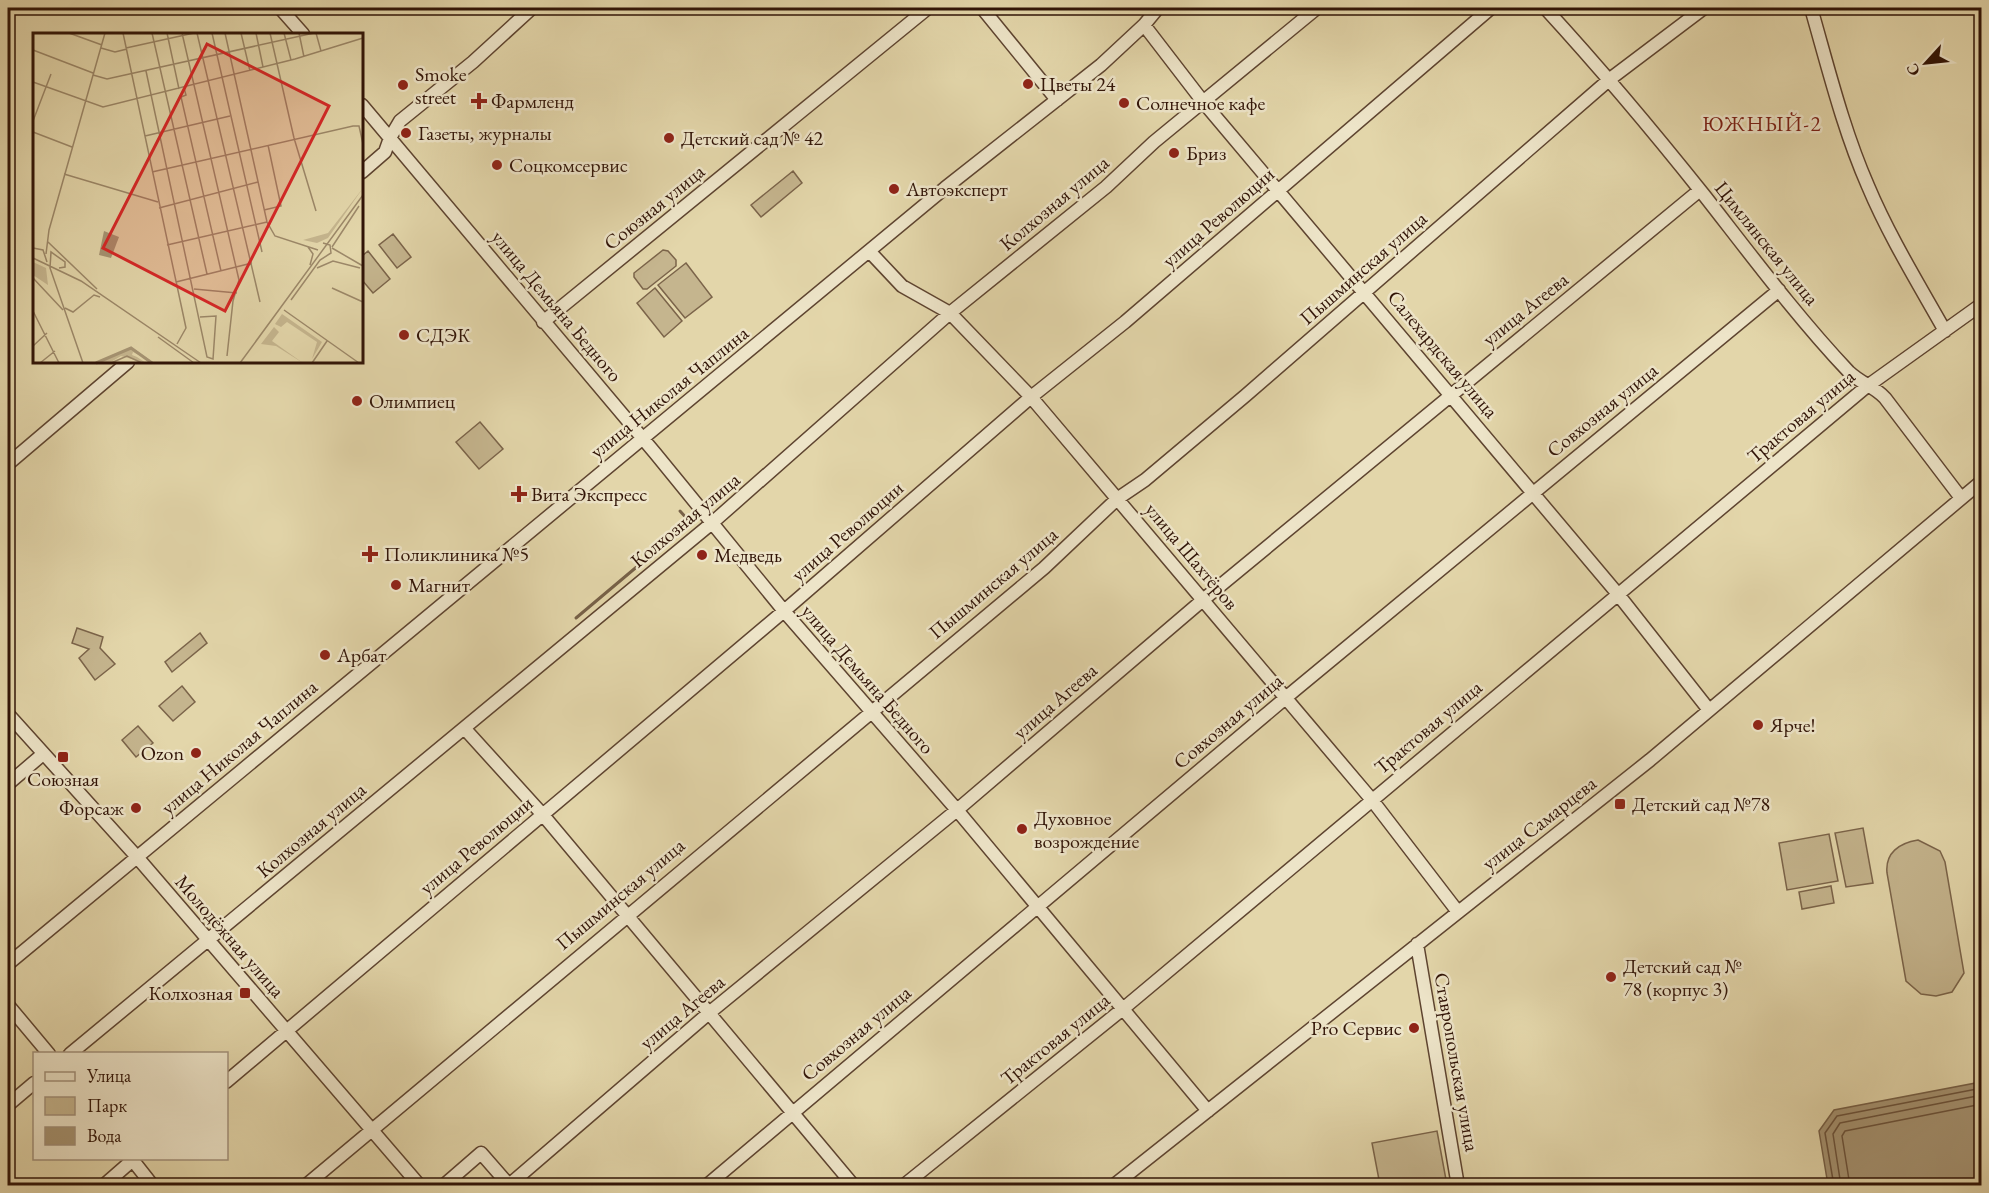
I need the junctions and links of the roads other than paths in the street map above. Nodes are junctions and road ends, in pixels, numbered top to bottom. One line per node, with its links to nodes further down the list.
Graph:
1 (280, 8): 12 (street)
2 (532, 8): 17 (street)
3 (928, 8): 26 (street, Союзная улица)
4 (982, 8): 14 (street)
5 (1158, 8): 11 (street, улица Николая Чаплина)
6 (1317, 8): 15 (street, Колхозная улица)
7 (1491, 8): 19 (street, улица Революции)
8 (1545, 8): 13 (street, Цимлянская улица)
9 (1704, 8): 13 (street, Пышминская улица)
10 (1811, 8): 27 (street)
11 (1144, 25): 14 (street, улица Николая Чаплина); 15 (street, Салехардская улица)
12 (302, 33)
13 (1610, 79): 20 (street, Цимлянская улица); 23 (street, Пышминская улица)
14 (1057, 100): 21 (street, улица Николая Чаплина)
15 (1204, 103): 19 (street, Салехардская улица); 25 (street, Колхозная улица)
16 (363, 106): 17 (street, улица Демьяна Бедного)
17 (390, 138): 18 (street); 26 (street, улица Демьяна Бедного)
18 (363, 171)
19 (1279, 190): 23 (street, Салехардская улица); 31 (street, улица Революции)
20 (1700, 190): 22 (street, Цимлянская улица); 30 (street, улица Агеева)
21 (870, 252): 25 (street, улица Шахтёров); 32 (street, улица Николая Чаплина)
22 (1779, 290): 29 (street, Цимлянская улица); 35 (street, Совхозная улица)
23 (1365, 291): 30 (street, Салехардская улица); 37 (street, Пышминская улица)
24 (1982, 304): 27 (street, Трактовая улица)
25 (950, 313): 31 (street, улица Шахтёров); 38 (street, Колхозная улица)
26 (543, 322): 32 (street, улица Демьяна Бедного)
27 (1945, 331): 29 (street, Трактовая улица)
28 (127, 363): 33 (street)
29 (1866, 387): 36 (street, Цимлянская улица); 39 (street, Трактовая улица)
30 (1452, 394): 35 (street, Салехардская улица); 40 (street, улица Агеева)
31 (1031, 397): 37 (street, улица Шахтёров); 41 (street, улица Революции)
32 (642, 438): 38 (street, улица Демьяна Бедного); 52 (street, улица Николая Чаплина)
33 (8, 465)
34 (1982, 481): 36 (street, улица Самарцева)
35 (1533, 493): 39 (street, Салехардская улица); 42 (street, Совхозная улица)
36 (1961, 498): 43 (street, улица Самарцева)
37 (1117, 499): 40 (street, улица Шахтёров); 44 (street, Пышминская улица)
38 (712, 523): 41 (street, улица Демьяна Бедного); 46 (street, Колхозная улица)
39 (1617, 593): 43 (street, Салехардская улица); 49 (street, Трактовая улица)
40 (1204, 599): 42 (street, улица Шахтёров); 50 (street, улица Агеева)
41 (784, 611): 44 (street, улица Демьяна Бедного); 51 (street, улица Революции)
42 (1286, 698): 49 (street, улица Шахтёров); 53 (street, Совхозная улица)
43 (1709, 710): 54 (street, улица Самарцева)
44 (870, 711): 50 (street, улица Демьяна Бедного); 55 (street, Пышминская улица)
45 (8, 714): 47 (street, Молодёжная улица)
46 (465, 729): 51 (street); 56 (street, Колхозная улица)
47 (43, 754): 48 (street); 52 (street, Молодёжная улица)
48 (8, 784)
49 (1372, 800): 54 (street, улица Шахтёров); 60 (street, Трактовая улица)
50 (957, 810): 53 (street, улица Демьяна Бедного); 61 (street, улица Агеева)
51 (543, 814): 55 (street); 62 (street, улица Революции)
52 (137, 857): 56 (street, Молодёжная улица); 58 (street, улица Николая Чаплина)
53 (1038, 907): 60 (street, улица Демьяна Бедного); 68 (street, Совхозная улица)
54 (1458, 912): 57 (street, улица Самарцева)
55 (625, 915): 61 (street); 70 (street, Пышминская улица)
56 (208, 941): 62 (street, Молодёжная улица); 64 (street, Колхозная улица)
57 (1417, 944): 69 (street, улица Самарцева); 82 (street, Ставропольская улица)
58 (8, 964)
59 (8, 1005): 63 (street)
60 (1124, 1008): 69 (street, улица Демьяна Бедного); 80 (street, Трактовая улица)
61 (709, 1013): 68 (street); 77 (street, улица Агеева)
62 (287, 1032): 65 (street, улица Революции); 70 (street, Молодёжная улица)
63 (48, 1052)
64 (71, 1052)
65 (228, 1080)
66 (33, 1084): 67 (street)
67 (8, 1105)
68 (792, 1111): 78 (street, Совхозная улица); 79 (street)
69 (1208, 1111): 81 (street, улица Самарцева)
70 (370, 1131): 75 (street, Пышминская улица); 76 (street, Молодёжная улица)
71 (132, 1160): 73 (street)
72 (134, 1160): 74 (street)
73 (103, 1185)
74 (153, 1185)
75 (305, 1185)
76 (420, 1185)
77 (443, 1185)
78 (706, 1185)
79 (854, 1185)
80 (903, 1185)
81 (1113, 1185)
82 (1458, 1185)

